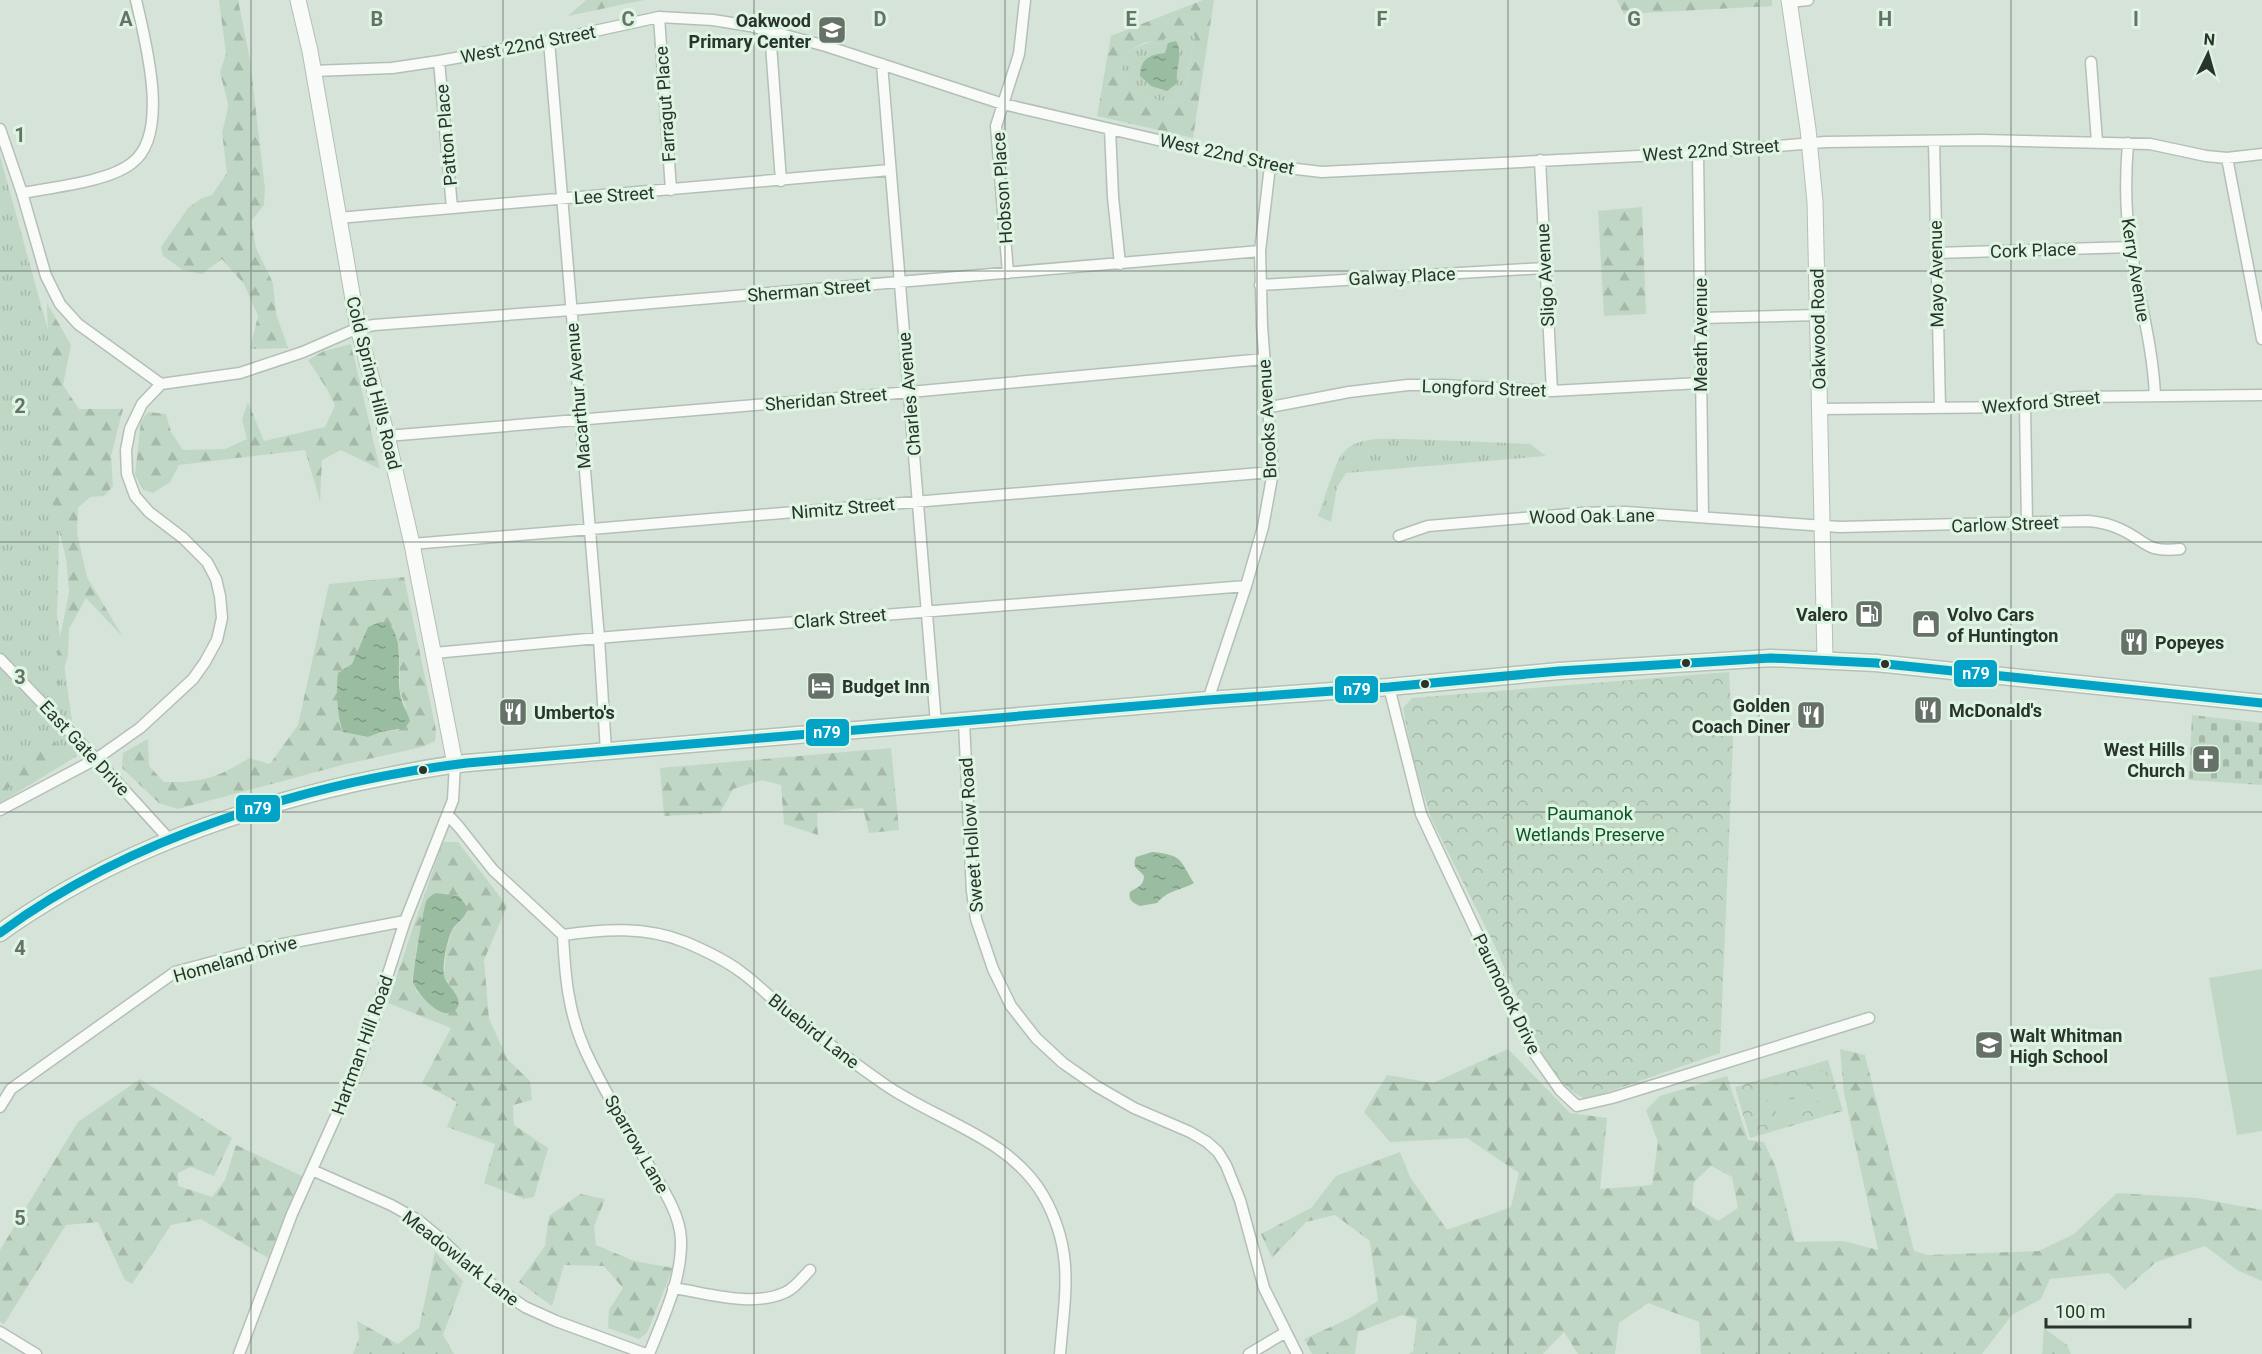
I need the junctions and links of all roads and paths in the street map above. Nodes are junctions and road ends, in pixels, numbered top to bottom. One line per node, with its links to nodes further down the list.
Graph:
1 (136, 0): 28 (street)
2 (298, 0): 12 (street, Cold Spring Hills Road)
3 (1025, 0): 13 (street, Hobson Place)
4 (1808, 0): 5 (street)
5 (1789, 1): 19 (street, Oakwood Road)
6 (659, 17): 7 (street, West 22nd Street); 8 (street, West 22nd Street); 27 (street, Farragut Place)
7 (770, 31): 11 (street, West 22nd Street); 26 (street)
8 (549, 41): 9 (street, West 22nd Street); 29 (street, Macarthur Avenue)
9 (439, 62): 12 (street, West 22nd Street); 30 (street, Patton Place)
10 (2091, 62): 17 (street)
11 (882, 64): 13 (street, West 22nd Street); 25 (street, Charles Avenue)
12 (314, 71): 31 (street, Cold Spring Hills Road)
13 (1003, 104): 15 (street, West 22nd Street); 37 (street, Hobson Place)
14 (0, 129): 28 (street)
15 (1110, 129): 24 (street, West 22nd Street); 35 (street)
16 (1934, 141): 17 (street, West 22nd Street); 19 (street, West 22nd Street); 34 (street, Mayo Avenue)
17 (2097, 141): 18 (street, West 22nd Street)
18 (2128, 142): 22 (street, West 22nd Street); 32 (street, Kerry Avenue)
19 (1809, 143): 20 (street, West 22nd Street); 42 (street, Oakwood Road)
20 (1698, 153): 23 (street, West 22nd Street); 43 (street, Meath Avenue)
21 (2262, 154): 22 (street, West 22nd Street)
22 (2227, 158): 40 (street)
23 (1540, 160): 24 (street, West 22nd Street); 36 (street, Sligo Avenue)
24 (1270, 166): 33 (street, Brooks Avenue)
25 (890, 170): 26 (street, Lee Street); 38 (street, Charles Avenue)
26 (781, 181): 27 (street, Lee Street)
27 (671, 190): 29 (street, Lee Street)
28 (22, 194): 48 (street)
29 (561, 199): 30 (street, Lee Street); 41 (street, Macarthur Avenue)
30 (452, 208): 31 (street, Lee Street)
31 (338, 218): 44 (street, Cold Spring Hills Road)
32 (2131, 247): 34 (street, Cork Place); 52 (street, Kerry Avenue)
33 (1260, 251): 35 (street, Sherman Street); 39 (street, Brooks Avenue)
34 (1936, 253): 55 (street, Mayo Avenue)
35 (1120, 264): 37 (street, Sherman Street)
36 (1544, 268): 39 (street, Galway Place); 49 (street, Sligo Avenue)
37 (1008, 273): 38 (street, Sherman Street)
38 (900, 282): 41 (street, Sherman Street); 50 (street, Charles Avenue)
39 (1260, 285): 46 (street, Brooks Avenue)
40 (2259, 307): 45 (street)
41 (571, 310): 44 (street, Sherman Street); 57 (street, Macarthur Avenue)
42 (1819, 315): 43 (street); 56 (street, Oakwood Road)
43 (1701, 318): 47 (street, Meath Avenue)
44 (358, 328): 48 (street, Sherman Street); 58 (street, Cold Spring Hills Road)
45 (2262, 339)
46 (1264, 358): 50 (street, Sheridan Street); 53 (street, Brooks Avenue)
47 (1700, 383): 49 (street, Longford Street); 61 (street, Meath Avenue)
48 (161, 384): 80 (street)
49 (1552, 391): 53 (street, Longford Street)
50 (910, 392): 57 (street, Sheridan Street); 60 (street, Charles Avenue)
51 (2262, 395): 52 (street, Wexford Street)
52 (2155, 396): 54 (street, Wexford Street)
53 (1270, 407): 59 (street, Brooks Avenue)
54 (2025, 407): 55 (street, Wexford Street); 62 (street)
55 (1940, 408): 56 (street, Wexford Street)
56 (1820, 409): 63 (street, Oakwood Road)
57 (579, 419): 58 (street, Sheridan Street); 64 (street, Macarthur Avenue)
58 (387, 436): 66 (street, Cold Spring Hills Road)
59 (1273, 472): 60 (street, Nimitz Street); 68 (street, Brooks Avenue)
60 (918, 501): 64 (street, Nimitz Street); 69 (street, Charles Avenue)
61 (1703, 517): 63 (street, Wood Oak Lane); 65 (street, Wood Oak Lane)
62 (2027, 523): 63 (street, Carlow Street); 67 (street, Carlow Street)
63 (1823, 525): 73 (street, Oakwood Road)
64 (590, 529): 66 (street, Nimitz Street); 70 (street, Macarthur Avenue)
65 (1399, 536)
66 (412, 544): 71 (street, Cold Spring Hills Road)
67 (2180, 549)
68 (1246, 586): 69 (street, Clark Street); 75 (street, Brooks Avenue)
69 (927, 612): 70 (street, Clark Street); 78 (street, Charles Avenue)
70 (599, 638): 71 (street, Clark Street); 79 (street, Macarthur Avenue)
71 (435, 653): 81 (street, Cold Spring Hills Road)
72 (0, 659): 80 (street, East Gate Drive)
73 (1826, 659): 74 (main road); 76 (main road)
74 (1389, 687): 75 (main road); 88 (street, Paumonok Drive)
75 (1208, 700): 77 (main road)
76 (2262, 703)
77 (964, 722): 78 (main road); 93 (street, Sweet Hollow Road)
78 (936, 724): 79 (main road)
79 (606, 751): 81 (main road)
80 (96, 759): 82 (street); 84 (street, East Gate Drive)
81 (455, 764): 83 (street, Hartman Hill Road); 84 (main road)
82 (0, 810)
83 (448, 816): 85 (street, Hartman Hill Road); 87 (street)
84 (169, 839): 86 (main road)
85 (405, 921): 89 (street, Homeland Drive); 90 (street, Hartman Hill Road)
86 (0, 933)
87 (563, 935): 92 (street, Sparrow Lane); 98 (street, Bluebird Lane)
88 (1869, 1018)
89 (0, 1107)
90 (312, 1170): 96 (street, Hartman Hill Road); 97 (street, Meadowlark Lane)
91 (810, 1270): 92 (street)
92 (673, 1288): 97 (street, Sparrow Lane)
93 (1286, 1332): 99 (street); 100 (street, Sweet Hollow Road)
94 (1, 1335): 95 (street)
95 (36, 1354)
96 (239, 1354)
97 (648, 1354)
98 (1060, 1354)
99 (1249, 1354)
100 (1297, 1354)

